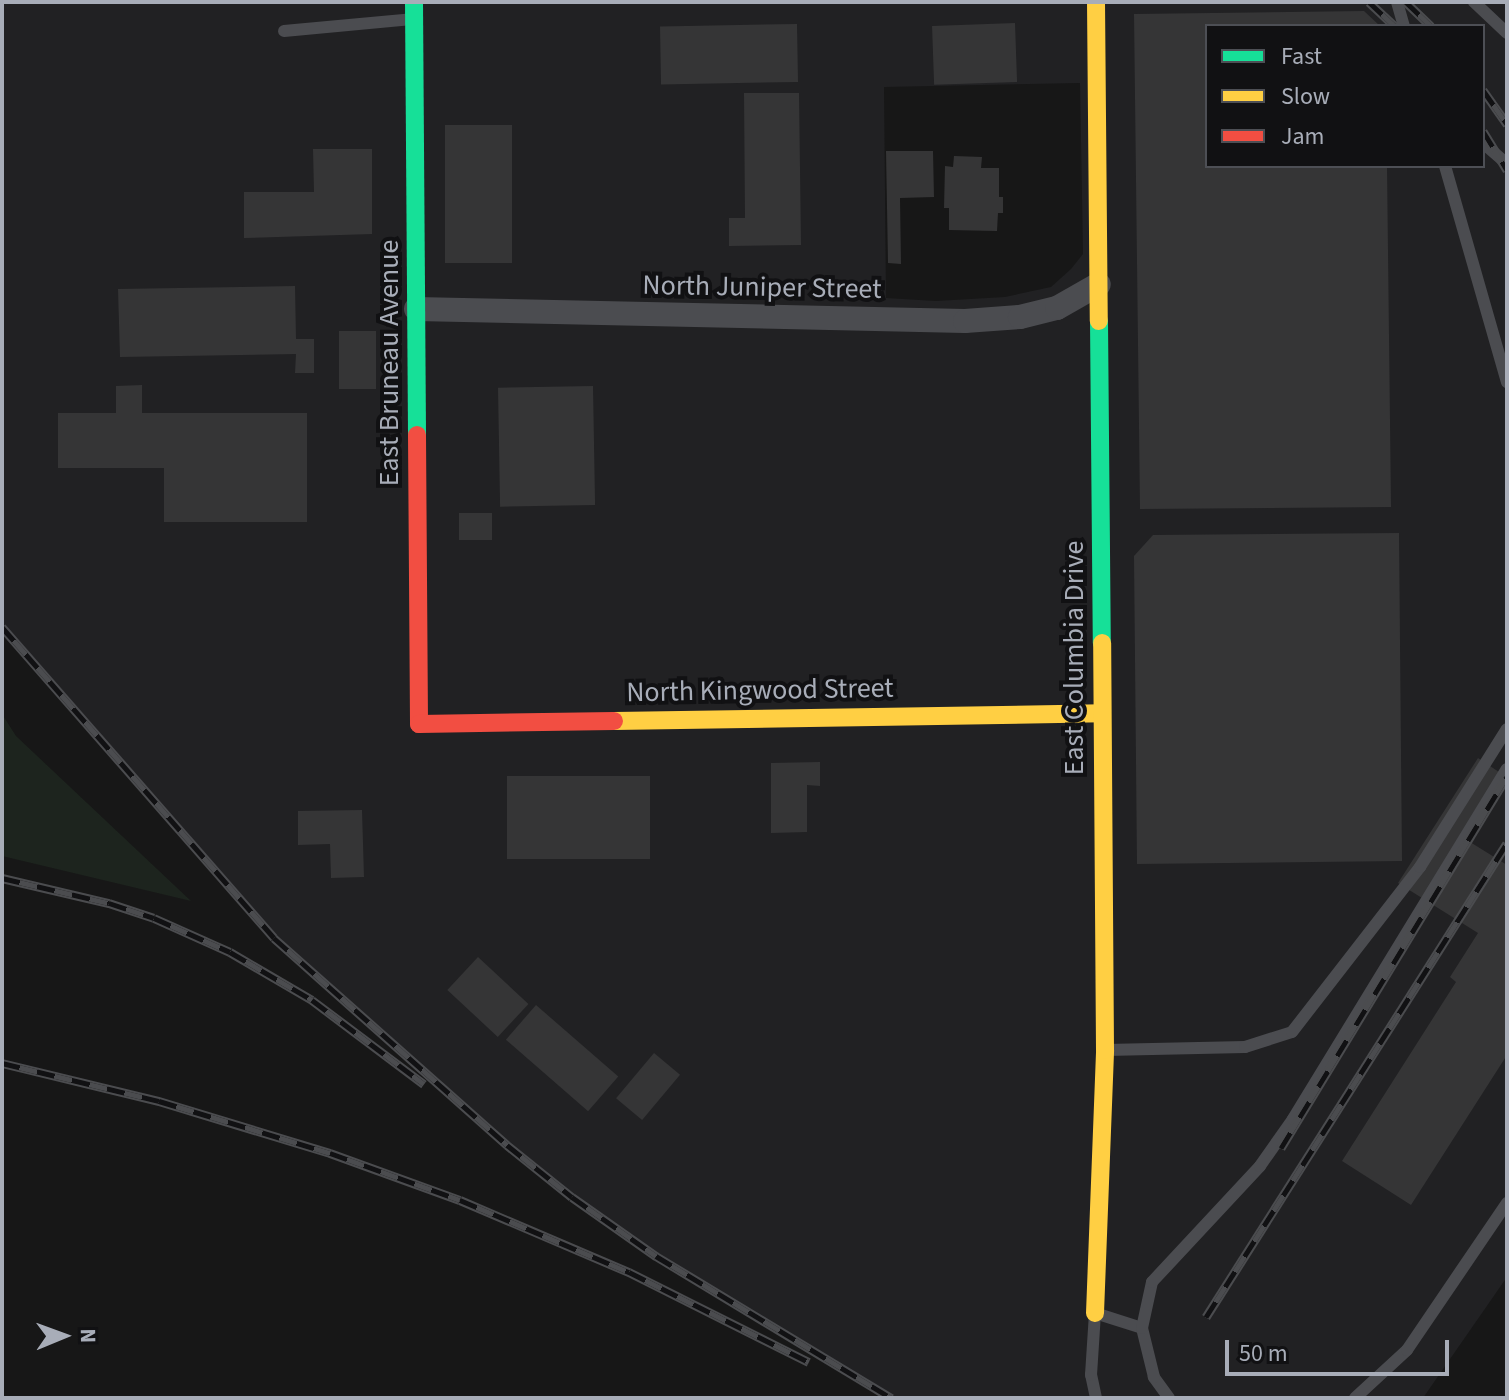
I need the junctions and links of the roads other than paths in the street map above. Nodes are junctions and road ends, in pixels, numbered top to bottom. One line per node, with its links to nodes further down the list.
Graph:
1 (1096, 2): 11 (street, East Columbia Drive)
2 (1397, 2): 5 (lane)
3 (1474, 2): 7 (lane)
4 (414, 11): 6 (lane); 12 (street, East Bruneau Avenue)
5 (1403, 24)
6 (284, 31)
7 (1507, 33)
8 (1485, 145): 9 (lane)
9 (1507, 164)
10 (1446, 168): 13 (lane)
11 (1099, 284): 12 (street, North Juniper Street); 14 (street, East Columbia Drive)
12 (416, 309): 15 (street, East Bruneau Avenue)
13 (1507, 382)
14 (1102, 713): 15 (street, North Kingwood Street); 18 (street, East Columbia Drive)
15 (419, 724)
16 (1507, 729): 18 (lane)
17 (1507, 769): 21 (lane)
18 (1105, 1050): 20 (street, East Columbia Drive)
19 (1507, 1203): 24 (lane)
20 (1095, 1313): 21 (lane); 22 (lane)
21 (1142, 1328): 23 (lane)
22 (1096, 1398)
23 (1169, 1398)
24 (1355, 1398)

